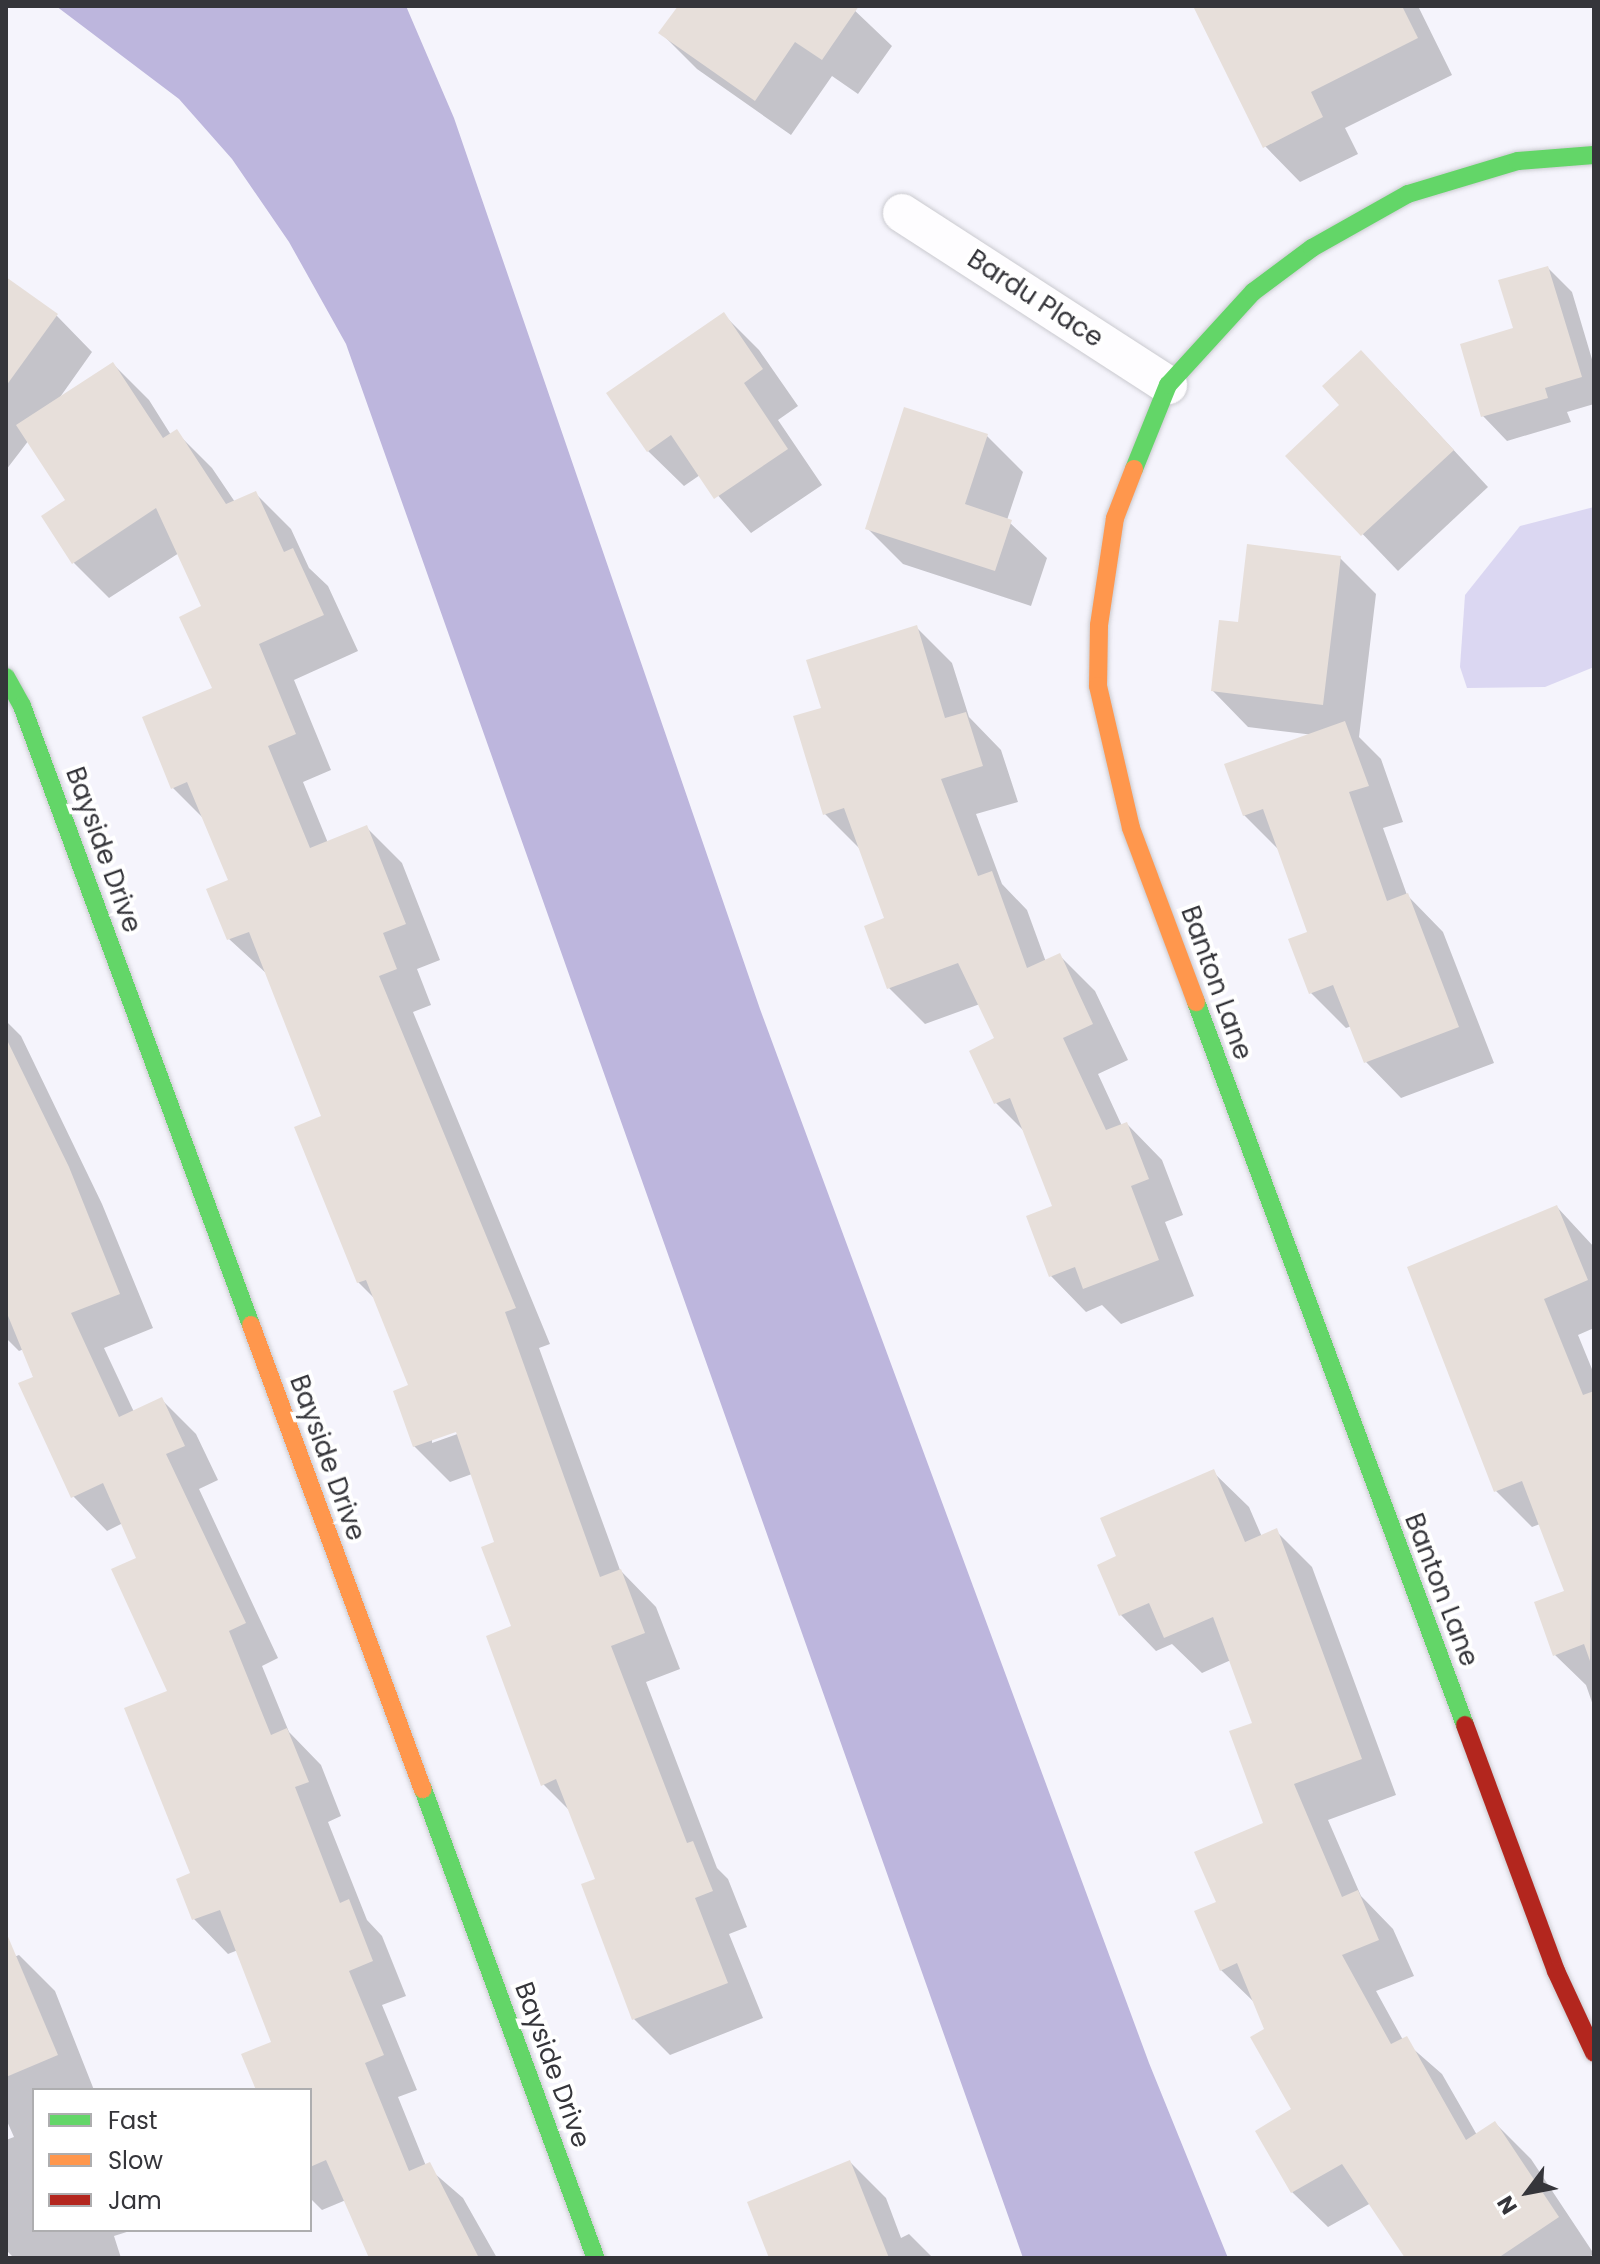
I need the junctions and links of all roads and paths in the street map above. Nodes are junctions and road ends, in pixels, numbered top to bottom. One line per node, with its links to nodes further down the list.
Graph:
1 (1594, 155): 3 (street, Banton Lane)
2 (902, 213): 3 (street, Bardu Place)
3 (1168, 385): 5 (street, Banton Lane)
4 (6, 677): 6 (street, Bayside Drive)
5 (1594, 2053)
6 (596, 2258)

